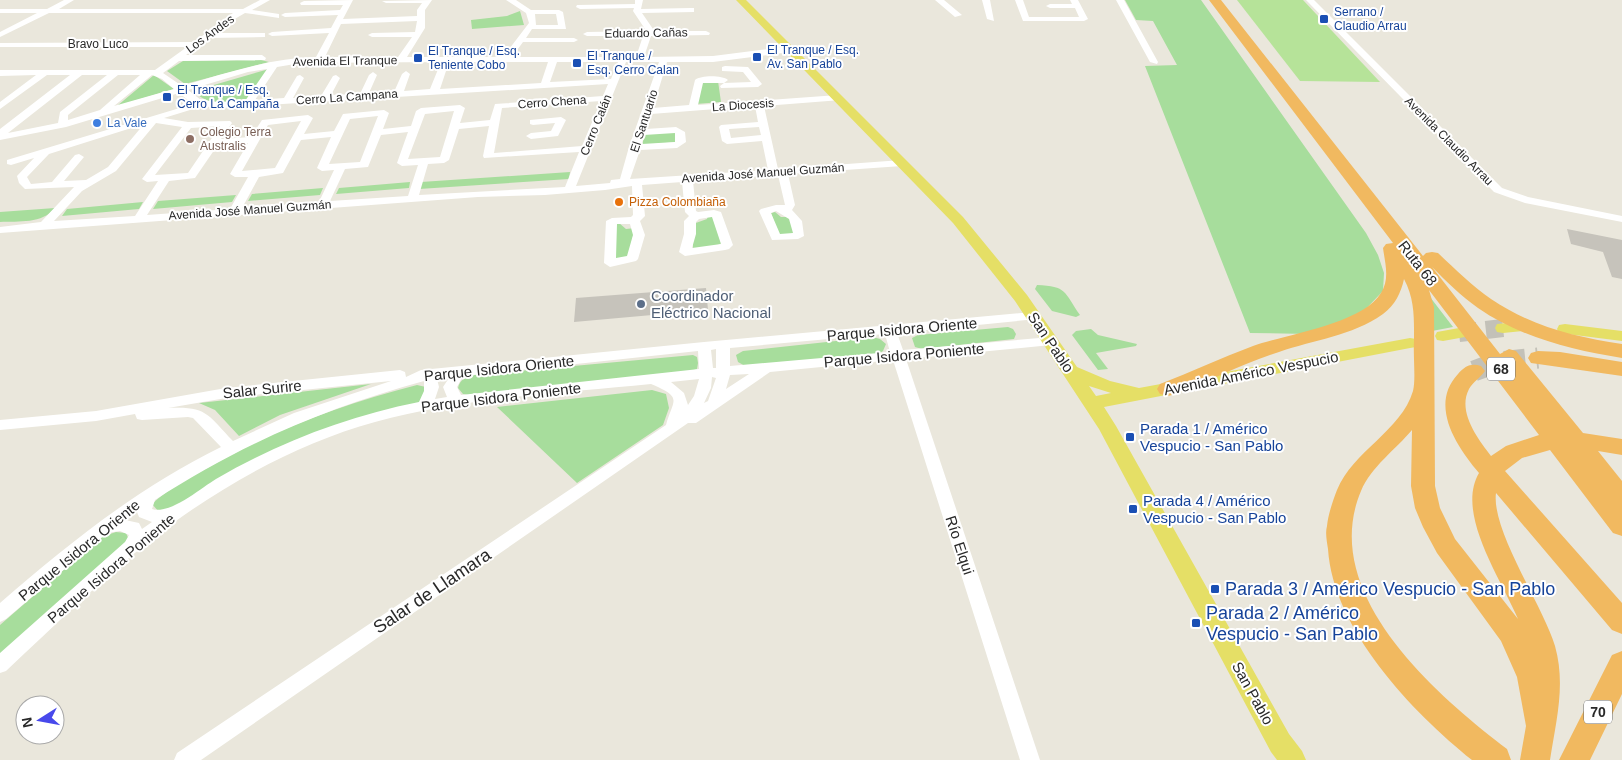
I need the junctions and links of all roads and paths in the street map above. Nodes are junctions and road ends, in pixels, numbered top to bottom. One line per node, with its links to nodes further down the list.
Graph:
1 (70, 0): 22 (street)
2 (266, 0): 23 (street, Los Andes)
3 (427, 0): 14 (street); 27 (street)
4 (510, 0): 25 (street)
5 (741, 0): 44 (main road, San Pablo)
6 (939, 0): 26 (street)
7 (986, 0): 28 (street)
8 (1019, 0): 16 (street)
9 (1120, 0): 56 (street)
10 (1215, 0): 137 (highway, Ruta 68 / 68)
11 (1226, 0): 146 (highway, Ruta 68 / 68)
12 (1310, 0): 140 (street, Avenida Claudio Arrau)
13 (348, 1): 15 (street); 24 (street)
14 (386, 1)
15 (304, 3)
16 (1076, 3): 19 (street)
17 (580, 6): 18 (street)
18 (637, 6): 20 (street); 32 (street)
19 (1050, 6)
20 (692, 10)
21 (0, 11): 22 (street)
22 (47, 11): 23 (street); 36 (street)
23 (246, 11): 24 (street); 39 (street, Los Andes)
24 (342, 12): 29 (street)
25 (529, 12): 30 (street); 30 (street)
26 (958, 15)
27 (422, 18): 29 (street); 34 (street)
28 (991, 19)
29 (336, 26): 33 (street); 51 (street)
30 (531, 27): 40 (street)
31 (706, 32): 32 (street, Eduardo Cañas)
32 (648, 33): 35 (street, Eduardo Cañas); 49 (street)
33 (272, 34)
34 (418, 34): 38 (street); 52 (street)
35 (587, 34)
36 (0, 35)
37 (262, 35): 39 (street)
38 (372, 35)
39 (206, 36): 43 (street, Los Andes)
40 (519, 40): 41 (street); 54 (street)
41 (574, 40)
42 (0, 44): 43 (street, Bravo Luco)
43 (196, 44): 45 (street, Los Andes)
44 (790, 49): 47 (street, Avenida El Tranque); 80 (main road, San Pablo)
45 (177, 58): 46 (street); 62 (street, Los Andes)
46 (262, 58)
47 (725, 58): 50 (street, Avenida El Tranque); 58 (street)
48 (623, 59): 49 (street, Avenida El Tranque); 55 (street, Avenida El Tranque); 69 (street, Cerro Calán)
49 (639, 59): 50 (street, Avenida El Tranque)
50 (664, 59): 93 (street, El Santuario)
51 (318, 60): 52 (street, Avenida El Tranque); 57 (street, Avenida El Tranque)
52 (401, 60): 53 (street, Avenida El Tranque)
53 (446, 60): 54 (street, Avenida El Tranque); 75 (street)
54 (505, 60): 55 (street, Avenida El Tranque)
55 (554, 60): 71 (street)
56 (1154, 62)
57 (275, 64): 73 (street, Avenida El Tranque); 84 (street)
58 (725, 69): 70 (street); 70 (street)
59 (46, 72): 60 (street); 63 (street); 89 (street)
60 (80, 72): 61 (street); 109 (street)
61 (116, 72): 62 (street); 101 (street)
62 (153, 72): 73 (street); 94 (street, Los Andes)
63 (5, 73): 68 (street)
64 (406, 74): 76 (street)
65 (373, 75): 77 (street)
66 (300, 78): 83 (street)
67 (336, 78): 81 (street)
68 (0, 80)
69 (614, 81): 71 (street, Cerro La Campana); 79 (street, Cerro Calán)
70 (724, 83): 90 (street); 91 (street)
71 (546, 85): 72 (street, Cerro La Campana)
72 (522, 86): 74 (street, Cerro La Campana); 87 (street)
73 (180, 90): 86 (street); 94 (street, Avenida El Tranque)
74 (448, 91): 75 (street, Cerro La Campana); 92 (street)
75 (434, 92): 76 (street, Cerro La Campana)
76 (398, 94): 78 (street, Cerro La Campana)
77 (363, 96): 78 (street, Cerro La Campana); 81 (street, Cerro La Campana)
78 (373, 96): 95 (street)
79 (607, 98): 85 (street, Cerro Chena); 116 (street, Cerro Calán)
80 (838, 98): 88 (street, La Diocesis); 122 (main road, San Pablo)
81 (324, 99): 82 (street, Cerro La Campana)
82 (298, 100): 83 (street, Cerro La Campana); 97 (street)
83 (287, 101): 84 (street, Cerro La Campana)
84 (248, 103): 86 (street, Cerro La Campana)
85 (536, 103): 87 (street, Cerro Chena); 98 (street)
86 (201, 104): 96 (street, Cerro La Campana)
87 (520, 104): 99 (street, Cerro Chena)
88 (759, 104): 90 (street, La Diocesis); 100 (street)
89 (0, 106)
90 (728, 106): 91 (street, La Diocesis)
91 (693, 108): 93 (street, La Diocesis)
92 (442, 109): 103 (street); 104 (street)
93 (648, 111): 107 (street, El Santuario)
94 (98, 114): 101 (street, Avenida El Tranque)
95 (365, 114): 106 (street); 108 (street)
96 (154, 119): 102 (street); 117 (street, Cerro La Campana); 130 (street)
97 (286, 120): 111 (street); 113 (street)
98 (533, 122): 110 (street); 110 (street)
99 (494, 123): 103 (street); 118 (street)
100 (764, 124): 112 (street); 112 (street)
101 (63, 125): 105 (street, Avenida El Tranque)
102 (188, 125): 114 (street); 126 (street)
103 (454, 126): 121 (street)
104 (414, 129): 106 (street); 121 (street)
105 (38, 131): 109 (street, Avenida El Tranque); 117 (street)
106 (378, 132): 123 (street)
107 (639, 132): 115 (street, El Santuario); 115 (street)
108 (337, 134): 111 (street); 123 (street)
109 (0, 135)
110 (531, 136): 118 (street)
111 (298, 137): 125 (street)
112 (766, 138): 124 (street)
113 (254, 140): 114 (street); 125 (street)
114 (214, 143): 126 (street)
115 (634, 147): 129 (street, El Santuario)
116 (586, 149): 118 (street); 132 (street, Cerro Calán)
117 (51, 150): 120 (street, Cerro La Campana); 131 (street)
118 (529, 153)
119 (80, 157): 131 (street)
120 (10, 162)
121 (424, 162): 133 (street)
122 (902, 163): 124 (street, Avenida José Manuel Guzmán); 147 (main road, San Pablo)
123 (341, 167): 134 (street)
124 (778, 172): 127 (street, Avenida José Manuel Guzmán); 135 (street)
125 (255, 174): 136 (street)
126 (166, 178): 139 (street)
127 (687, 178): 128 (street, Avenida José Manuel Guzmán); 138 (street)
128 (637, 182): 129 (street, Avenida José Manuel Guzmán); 141 (street)
129 (624, 183): 132 (street, Avenida José Manuel Guzmán)
130 (87, 184): 131 (street); 143 (street)
131 (55, 185)
132 (570, 187): 133 (street, Avenida José Manuel Guzmán)
133 (412, 199): 134 (street, Avenida José Manuel Guzmán)
134 (322, 205): 136 (street, Avenida José Manuel Guzmán)
135 (786, 210)
136 (234, 212): 139 (street, Avenida José Manuel Guzmán)
137 (1380, 213): 167 (highway); 168 (highway); 182 (highway, Ruta 68 / 68)
138 (696, 216)
139 (139, 218): 143 (street, Avenida José Manuel Guzmán)
140 (1622, 219)
141 (634, 221)
142 (0, 225): 144 (street, Avenida José Manuel Guzmán)
143 (45, 225): 144 (street, Avenida José Manuel Guzmán)
144 (23, 227): 145 (street, Avenida José Manuel Guzmán)
145 (0, 230)
146 (1432, 257): 155 (highway); 180 (highway, Ruta 68 / 68)
147 (1033, 316): 149 (street, Parque Isidora Oriente); 151 (main road, San Pablo)
148 (1565, 329): 150 (main road)
149 (890, 330): 153 (street, Parque Isidora Oriente); 156 (street, Río Elqui)
150 (1622, 336)
151 (1051, 341): 156 (street, Parque Isidora Poniente); 163 (main road, San Pablo)
152 (1410, 342): 168 (main road, Avenida Américo Vespucio)
153 (723, 345): 154 (street, Parque Isidora Oriente); 162 (street)
154 (704, 346): 161 (street, Parque Isidora Oriente); 164 (street, Salar de Llamara)
155 (1622, 351)
156 (899, 356): 158 (street, Parque Isidora Poniente); 192 (street, Río Elqui)
157 (1538, 358): 159 (highway)
158 (768, 368): 162 (street, Parque Isidora Poniente); 171 (street, Salar de Llamara)
159 (1622, 369)
160 (1474, 370): 186 (highway)
161 (459, 372): 165 (street, Parque Isidora Oriente); 170 (street)
162 (724, 372): 164 (street, Parque Isidora Poniente); 171 (street)
163 (1072, 372): 169 (main road); 172 (main road, San Pablo)
164 (707, 373): 166 (street, Parque Isidora Poniente); 176 (street, Salar de Llamara)
165 (429, 375): 173 (street); 174 (street, Salar Surire); 177 (street, Parque Isidora Oriente)
166 (654, 379): 170 (street, Parque Isidora Poniente); 176 (street)
167 (1423, 387): 189 (highway); 193 (highway)
168 (1168, 389): 169 (main road, Avenida Américo Vespucio)
169 (1144, 393): 172 (main road, Avenida Américo Vespucio)
170 (456, 400): 173 (street, Parque Isidora Poniente)
171 (714, 403): 176 (street, Salar de Llamara)
172 (1093, 403): 190 (main road, San Pablo)
173 (424, 406): 181 (street, Parque Isidora Poniente)
174 (96, 416): 175 (street, Salar Surire); 177 (street, Salar Surire)
175 (0, 426)
176 (674, 426): 191 (street, Salar de Llamara)
177 (230, 447): 179 (street, Parque Isidora Oriente)
178 (1622, 447): 189 (highway)
179 (149, 494): 181 (street); 183 (street, Parque Isidora Oriente)
180 (1622, 498)
181 (173, 515): 184 (street, Parque Isidora Poniente)
182 (1622, 526)
183 (102, 528): 184 (street); 185 (street, Parque Isidora Oriente)
184 (131, 548): 188 (street, Parque Isidora Poniente)
185 (0, 614)
186 (1622, 622)
187 (1622, 664): 195 (highway, 70)
188 (0, 665)
189 (1541, 726): 194 (highway)
190 (1286, 754)
191 (184, 760)
192 (1030, 760)
193 (1496, 760)
194 (1535, 760)
195 (1574, 760)

